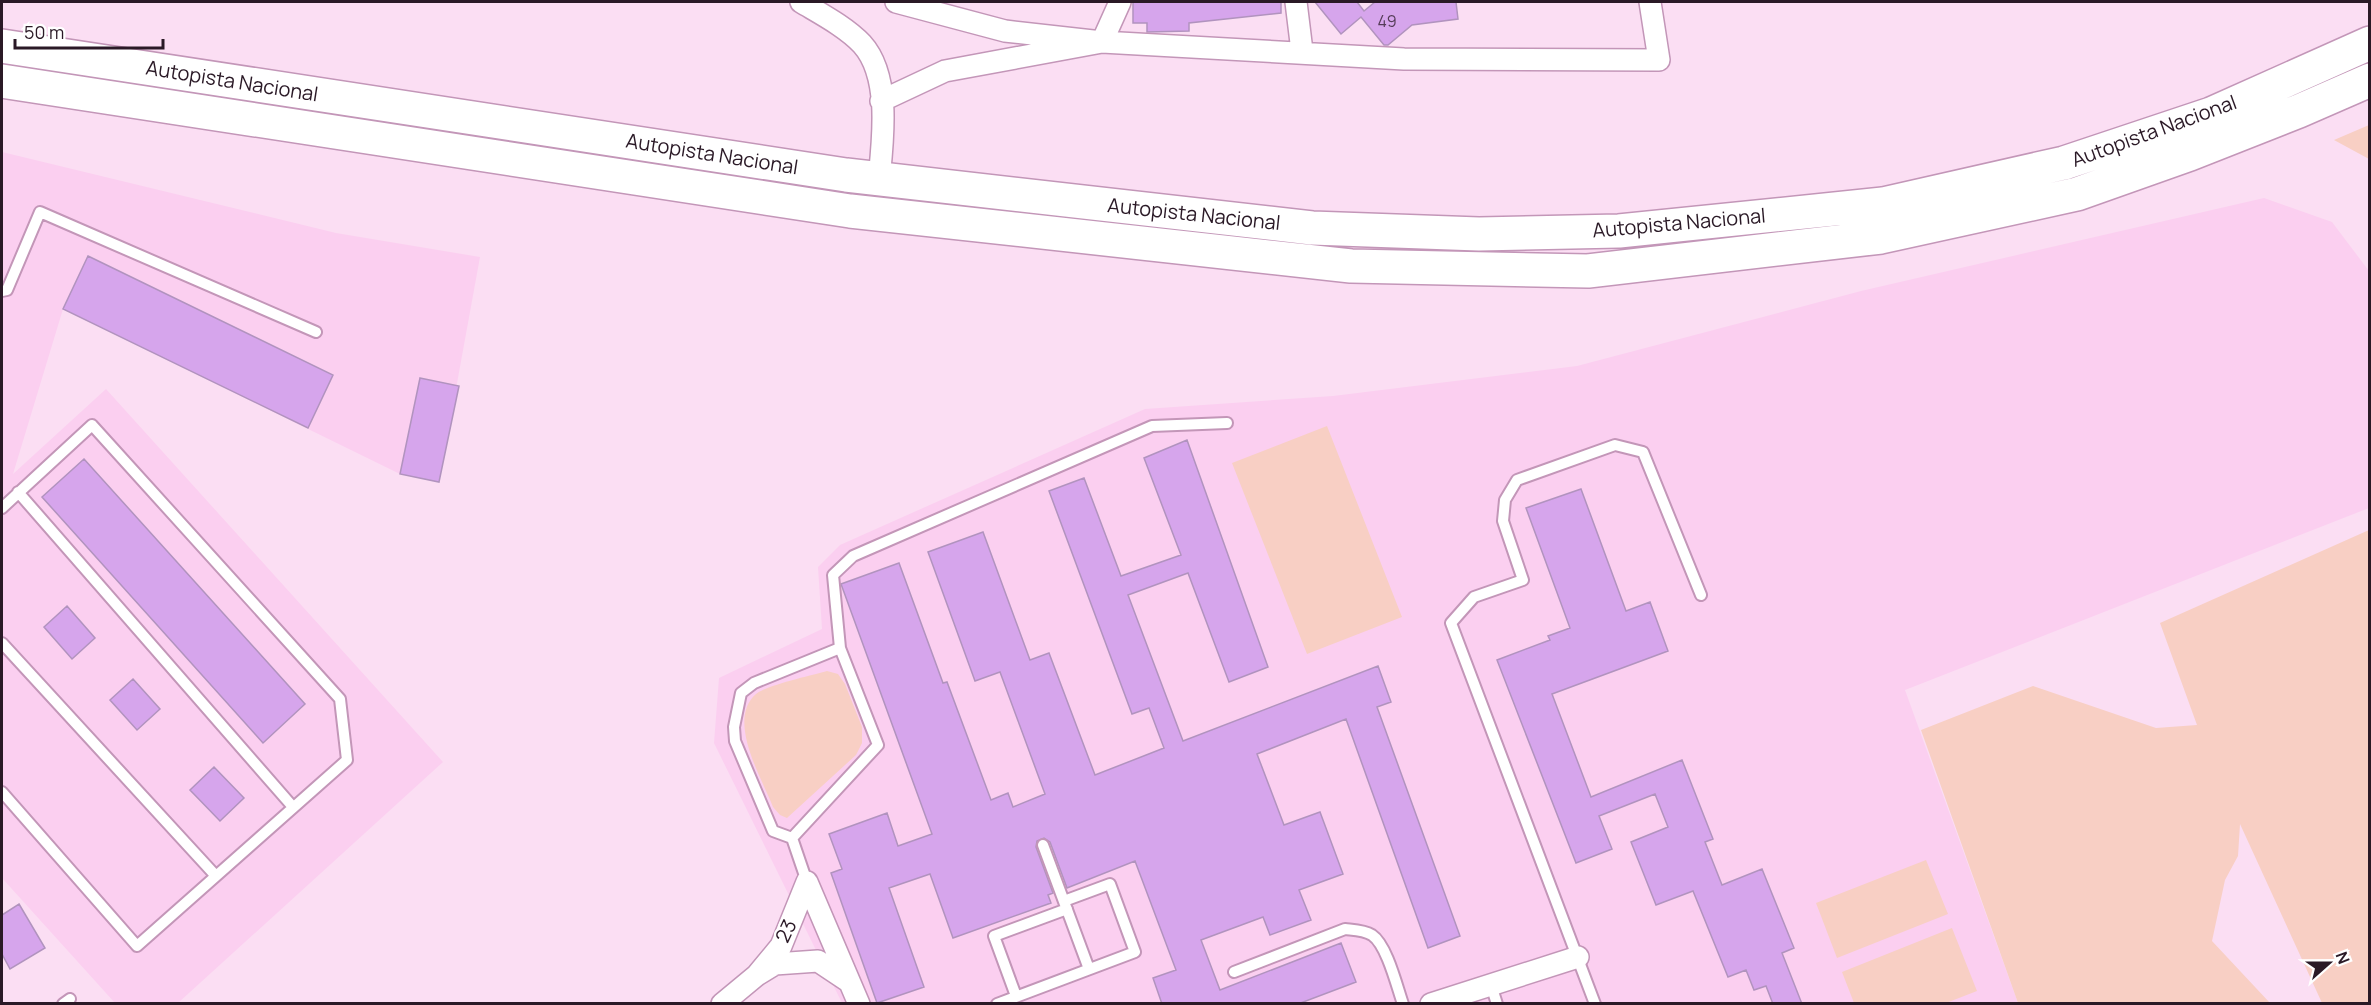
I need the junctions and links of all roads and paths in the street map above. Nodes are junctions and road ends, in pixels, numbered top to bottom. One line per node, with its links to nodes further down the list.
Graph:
1 (801, 2): 12 (street)
2 (896, 2): 6 (street)
3 (1120, 2): 6 (street)
4 (1296, 2): 9 (street)
5 (1650, 2): 9 (street)
6 (1102, 42): 9 (street); 12 (street)
7 (2370, 43): 13 (highway, Autopista Nacional)
8 (2, 46): 13 (highway, Autopista Nacional)
9 (1302, 51)
10 (2370, 80): 11 (highway, Autopista Nacional)
11 (2, 81)
12 (881, 101): 13 (street)
13 (879, 179)
14 (2, 291): 15 (lane)
15 (316, 332)
16 (1227, 423): 21 (lane)
17 (18, 492): 18 (lane); 23 (lane); 23 (lane)
18 (2, 508)
19 (1701, 595): 29 (lane)
20 (2, 643): 26 (lane)
21 (840, 648): 24 (lane); 24 (lane)
22 (2, 792): 26 (lane)
23 (294, 807): 26 (lane)
24 (792, 838): 27 (lane)
25 (1043, 845): 28 (lane)
26 (216, 876)
27 (807, 882): 32 (street, 23); 33 (street)
28 (1065, 905): 30 (lane); 30 (lane); 35 (lane)
29 (1578, 957): 34 (street); 41 (lane)
30 (1089, 969): 35 (lane)
31 (1233, 972): 39 (lane)
32 (757, 975): 33 (street, 23); 36 (street, 23)
33 (848, 981): 37 (street)
34 (1494, 994): 40 (street)
35 (1016, 996): 38 (lane)
36 (722, 1004)
37 (859, 1004)
38 (997, 1004)
39 (1403, 1004)
40 (1431, 1004)
41 (1595, 1004)

